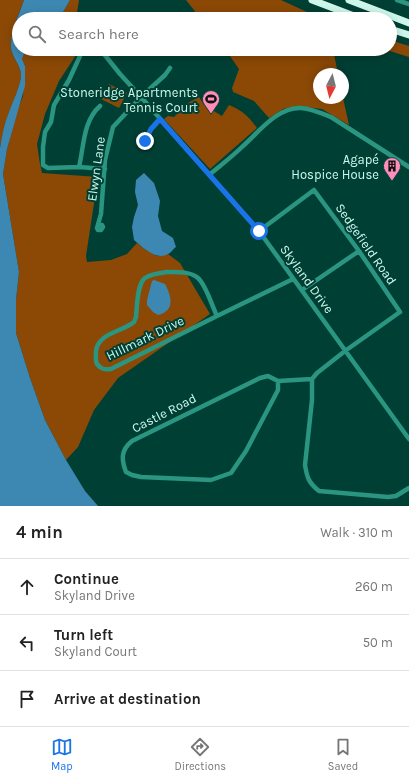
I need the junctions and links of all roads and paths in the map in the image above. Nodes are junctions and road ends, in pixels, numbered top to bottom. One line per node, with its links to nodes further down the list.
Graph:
1 (312, 0): 5 (highway)
2 (349, 0): 6 (highway)
3 (398, 0): 4 (street)
4 (409, 4)
5 (344, 12)
6 (379, 12)
7 (397, 19): 8 (highway)
8 (409, 24)
9 (397, 31): 10 (highway)
10 (409, 35)
11 (80, 56): 18 (street)
12 (106, 56): 14 (street, Skyland Drive)
13 (170, 68): 14 (street, Elwyn Lane)
14 (141, 97): 16 (street, Skyland Drive); 20 (street, Elwyn Lane)
15 (100, 106): 18 (street)
16 (160, 119): 17 (street); 21 (street, Skyland Drive)
17 (145, 141)
18 (79, 167): 20 (street)
19 (409, 167): 21 (street)
20 (105, 169): 22 (street, Elwyn Lane)
21 (210, 174): 23 (street, Skyland Drive)
22 (99, 225)
23 (259, 231): 24 (street, Sedgefield Road); 25 (street, Skyland Drive)
24 (359, 251): 26 (street); 28 (street, Sedgefield Road)
25 (293, 279): 26 (street, Skyland Drive); 27 (street, Hillmark Drive)
26 (302, 290): 28 (street, Skyland Drive)
27 (216, 316): 27 (street, Hillmark Drive)
28 (345, 351): 29 (street); 31 (street, Skyland Drive)
29 (312, 379): 30 (street, Castle Road); 32 (street)
30 (278, 381): 30 (street, Castle Road)
31 (409, 439)
32 (409, 488)

